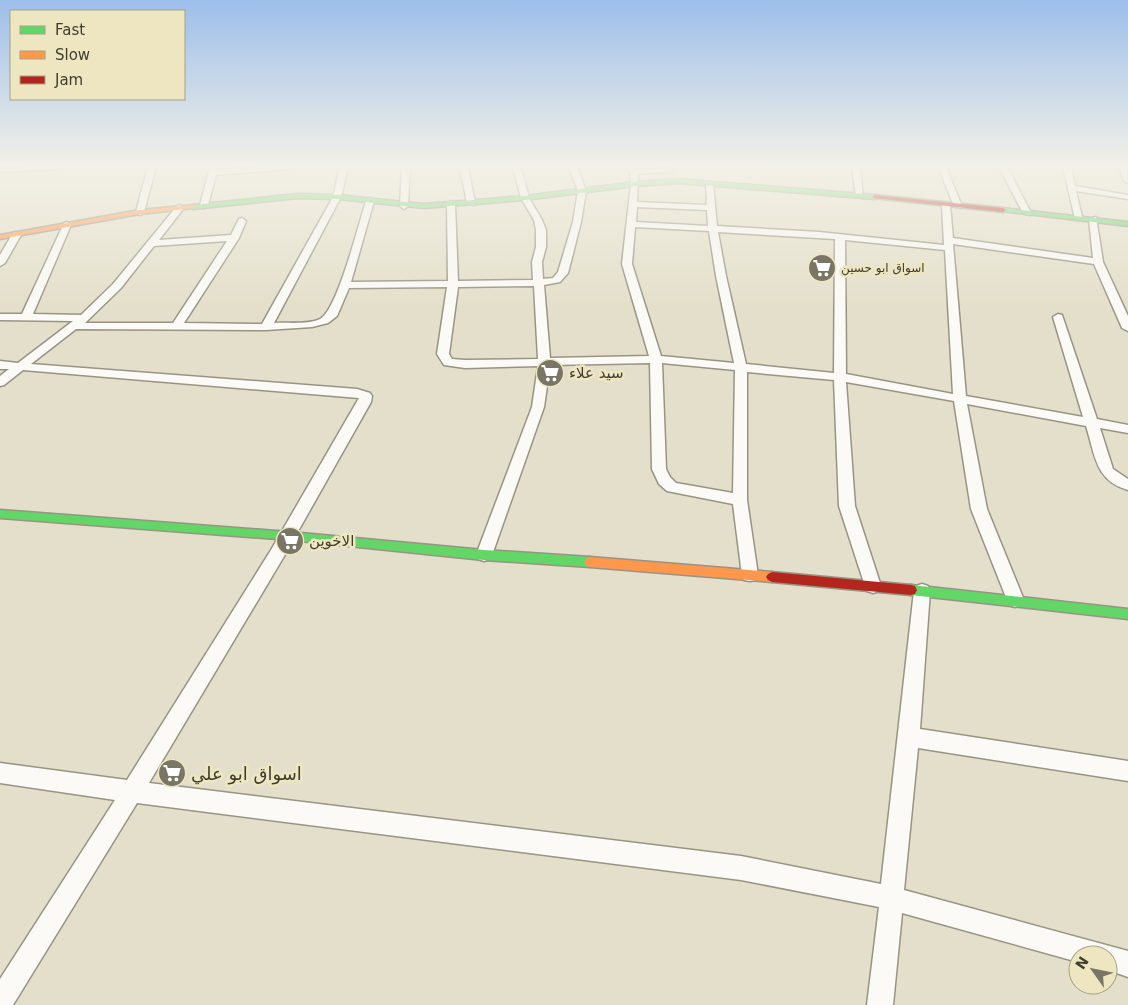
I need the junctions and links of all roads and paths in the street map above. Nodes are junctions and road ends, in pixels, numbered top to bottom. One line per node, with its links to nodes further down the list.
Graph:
1 (129, 214): 18 (street)
2 (175, 214): 24 (street)
3 (328, 214): 37 (street)
4 (366, 214): 30 (street)
5 (451, 214): 29 (street)
6 (534, 214): 28 (street)
7 (578, 214): 28 (street)
8 (632, 214): 16 (street)
9 (712, 214): 19 (street)
10 (951, 214): 25 (street)
11 (1046, 214): 13 (street)
12 (1077, 214): 13 (street)
13 (1078, 217): 14 (street)
14 (1093, 219): 17 (street); 26 (street)
15 (242, 221): 23 (street)
16 (631, 224): 19 (street); 39 (street)
17 (1128, 224)
18 (68, 225): 20 (street); 32 (street)
19 (713, 228): 22 (street); 43 (street)
20 (16, 234): 21 (street); 27 (street)
21 (0, 237)
22 (840, 237): 25 (street); 44 (street)
23 (234, 238): 24 (street); 36 (street)
24 (152, 243): 34 (street)
25 (948, 244): 26 (street); 46 (street)
26 (1098, 262): 38 (street)
27 (0, 264)
28 (539, 283): 29 (street); 40 (street)
29 (453, 284): 30 (street); 40 (street)
30 (345, 285): 37 (street)
31 (0, 317): 32 (street)
32 (26, 317): 34 (street)
33 (1058, 317): 47 (street)
34 (84, 318): 35 (street)
35 (74, 326): 36 (street); 42 (street)
36 (176, 327): 37 (street)
37 (266, 328)
38 (1128, 328)
39 (656, 359): 40 (street); 43 (street); 50 (street)
40 (544, 362): 53 (street)
41 (0, 365): 42 (street)
42 (20, 366): 45 (street); 52 (street)
43 (741, 367): 44 (street); 50 (street)
44 (840, 377): 46 (street); 55 (street)
45 (0, 382)
46 (960, 400): 47 (street); 57 (street)
47 (1091, 423): 48 (street); 49 (street)
48 (1128, 429)
49 (1128, 485)
50 (740, 500): 54 (street)
51 (0, 514): 52 (street)
52 (290, 536): 53 (street); 62 (street)
53 (484, 554): 54 (street)
54 (750, 575): 55 (street)
55 (873, 586): 56 (street)
56 (922, 591): 57 (street); 59 (street)
57 (1015, 600): 58 (street)
58 (1128, 614)
59 (909, 737): 60 (street); 63 (street)
60 (1128, 771)
61 (0, 774): 62 (street)
62 (133, 792): 63 (street); 65 (street)
63 (892, 898): 64 (street); 66 (street)
64 (1068, 947)
65 (0, 1002)
66 (880, 1005)

